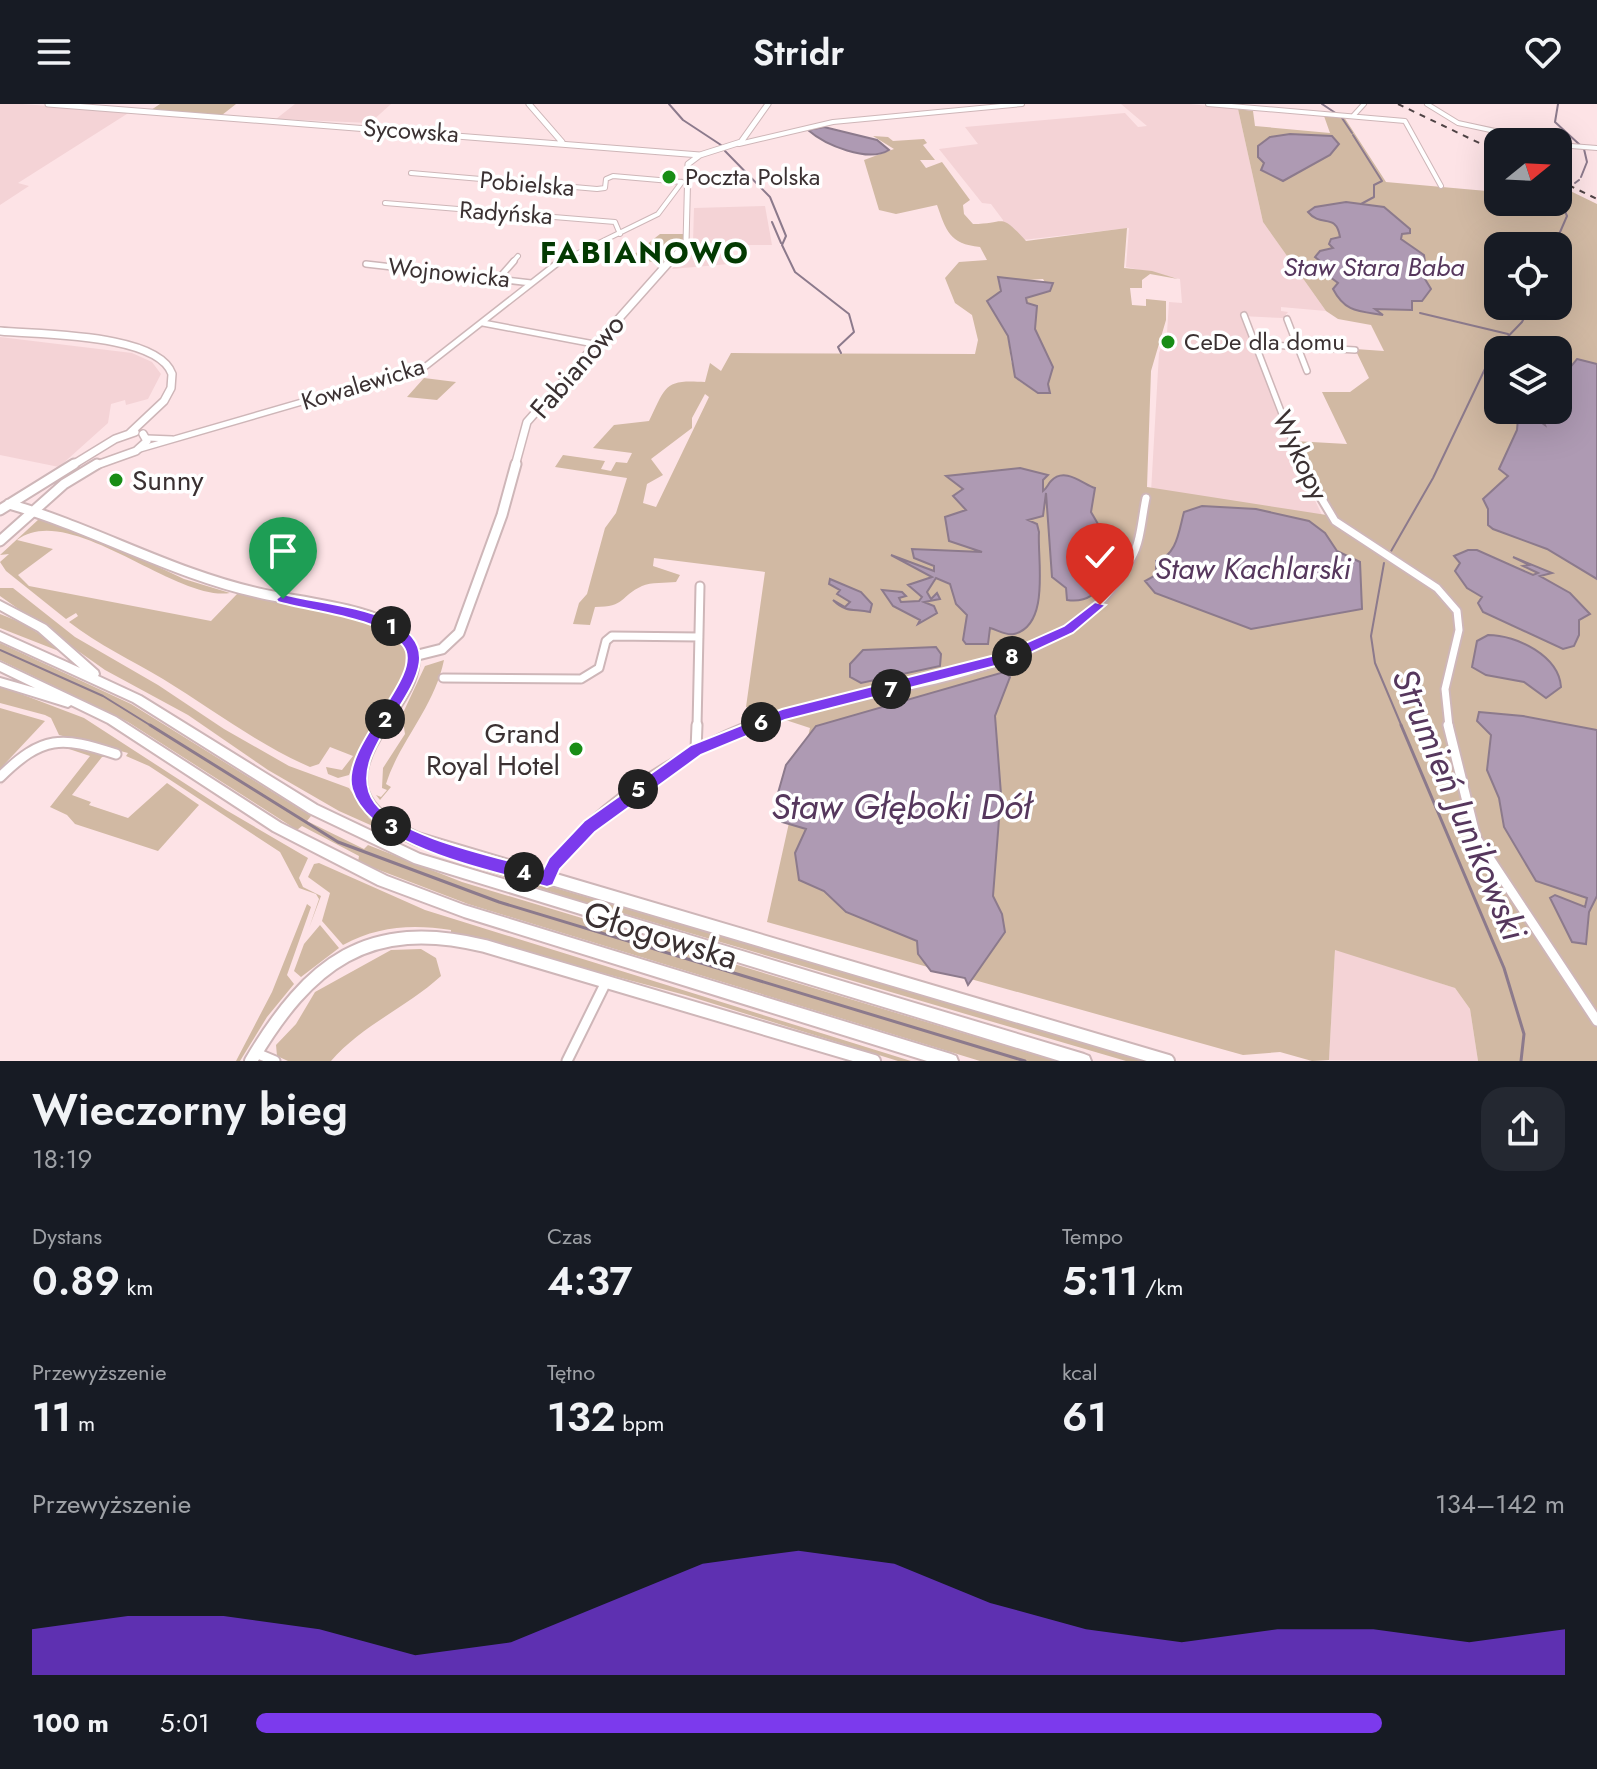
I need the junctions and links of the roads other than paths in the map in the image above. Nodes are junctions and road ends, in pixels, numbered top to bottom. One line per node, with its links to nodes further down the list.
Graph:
1 (48, 104): 11 (street, Sycowska)
2 (529, 104): 11 (street)
3 (768, 104): 12 (street)
4 (1022, 104): 12 (street)
5 (1208, 104): 6 (street)
6 (1216, 104): 9 (street)
7 (1364, 104): 9 (street)
8 (1427, 104): 10 (street)
9 (1353, 116): 18 (street)
10 (1484, 129)
11 (562, 142): 15 (street, Sycowska)
12 (739, 144): 15 (street)
13 (1572, 146): 14 (street)
14 (1597, 148)
15 (697, 157): 17 (street, Fabianowo)
16 (411, 173): 17 (street, Pobielska)
17 (684, 182): 19 (street, Kowalewicka); 20 (street, Fabianowo)
18 (1441, 186)
19 (674, 194): 20 (street); 22 (street, Kowalewicka)
20 (687, 194): 31 (street, Fabianowo)
21 (385, 203): 22 (street, Radyńska)
22 (620, 234): 26 (street, Kowalewicka)
23 (518, 256): 25 (street)
24 (366, 264): 25 (street, Wojnowicka)
25 (500, 277): 26 (street, Wojnowicka)
26 (531, 283): 29 (street, Kowalewicka)
27 (1244, 315): 32 (street, Wykopy)
28 (1287, 319): 33 (street)
29 (483, 323): 31 (street); 39 (street, Kowalewicka)
30 (0, 331): 36 (street)
31 (594, 344): 52 (street, Fabianowo)
32 (1254, 344): 33 (street); 63 (street, Wykopy)
33 (1297, 346): 34 (street); 35 (street)
34 (1355, 350)
35 (1307, 371)
36 (155, 412): 37 (street); 38 (street)
37 (130, 433): 38 (street); 40 (street)
38 (145, 436): 39 (street, Kowalewicka); 41 (street)
39 (178, 438): 41 (street, Kowalewicka)
40 (110, 444): 42 (street); 44 (street)
41 (140, 449): 42 (street)
42 (116, 455): 46 (street)
43 (1146, 498): 58 (street)
44 (5, 503): 45 (street); 46 (street)
45 (0, 510)
46 (35, 512): 47 (street); 52 (street)
47 (0, 541)
48 (700, 586): 51 (street)
49 (0, 605): 54 (main road)
50 (0, 636): 54 (main road, Głogowska)
51 (699, 637): 55 (street); 58 (street)
52 (414, 656): 61 (street, Głogowska)
53 (0, 666): 57 (main road, Głogowska)
54 (98, 678): 69 (main road, Głogowska)
55 (443, 678)
56 (0, 682): 57 (main road)
57 (86, 706): 68 (main road, Głogowska)
58 (696, 750): 61 (street)
59 (116, 754): 60 (street)
60 (0, 777)
61 (547, 879): 70 (street, Głogowska)
62 (607, 980): 64 (street, Głogowska); 66 (street); 67 (street, Głogowska)
63 (1597, 1021)
64 (254, 1057): 65 (street)
65 (275, 1061)
66 (567, 1061)
67 (874, 1061)
68 (951, 1061)
69 (1084, 1061)
70 (1168, 1061)

